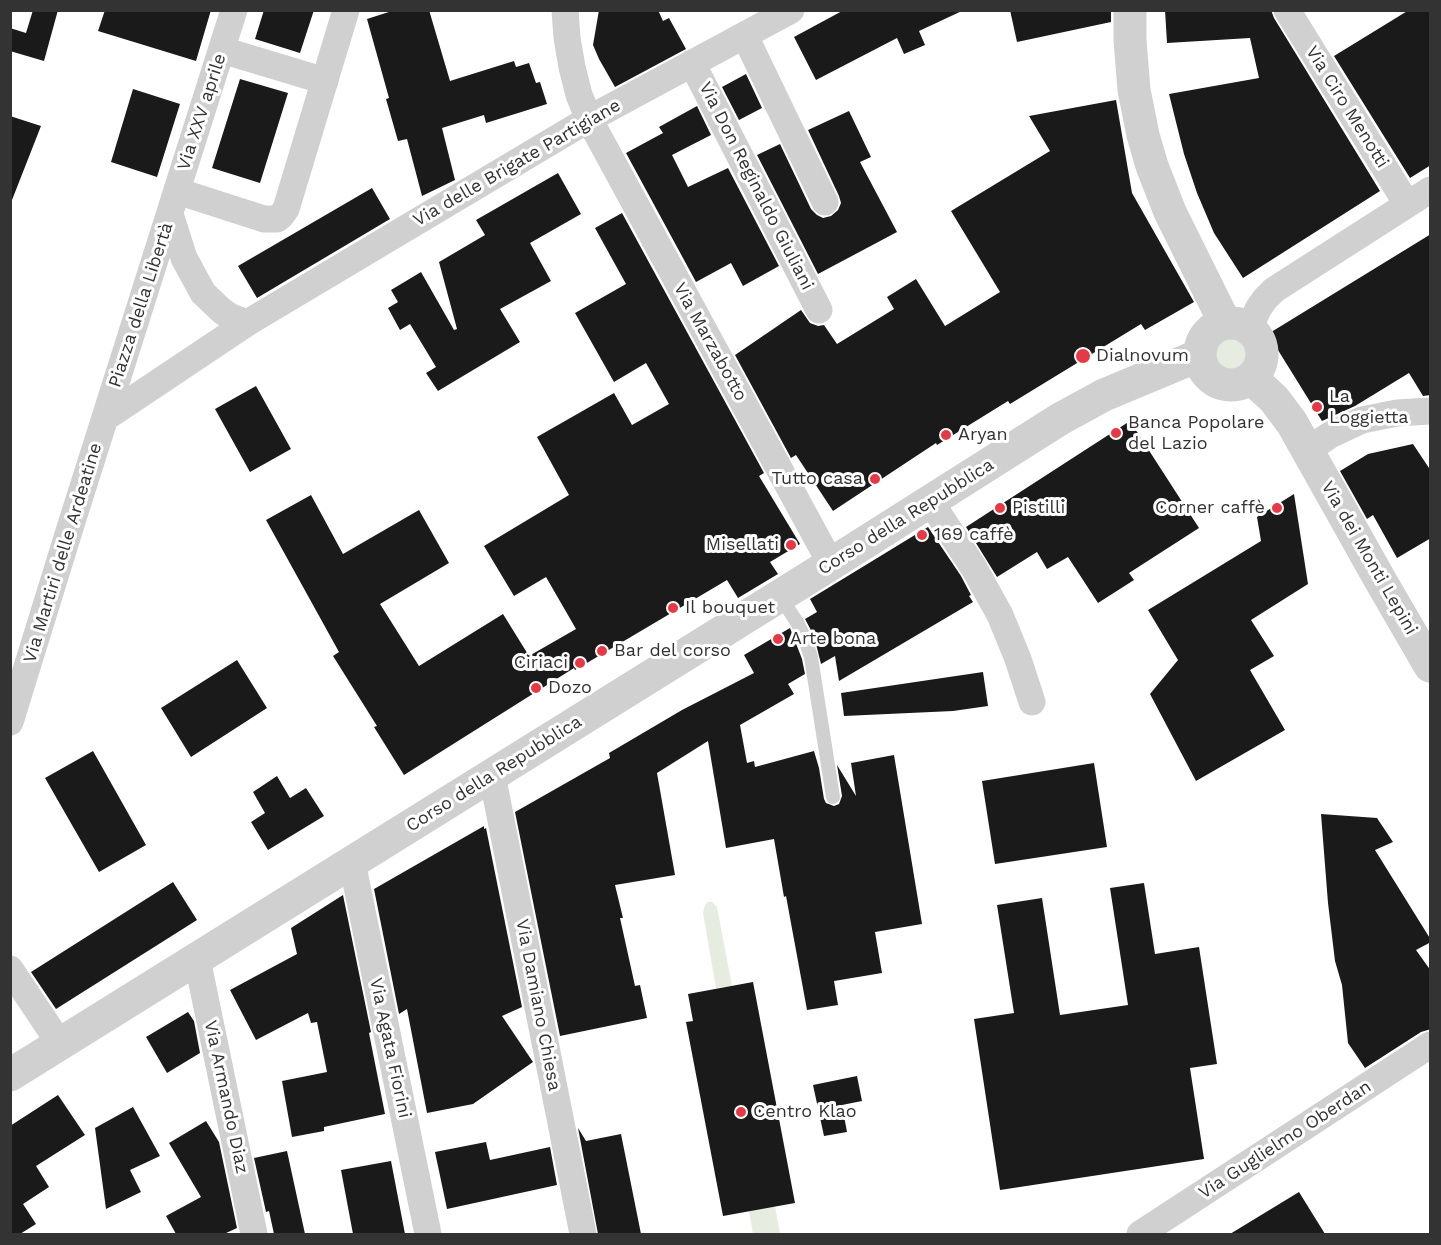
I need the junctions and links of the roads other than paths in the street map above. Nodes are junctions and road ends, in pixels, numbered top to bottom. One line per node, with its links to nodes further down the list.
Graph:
1 (234, 10): 8 (street, Via XXV aprile)
2 (346, 10): 10 (street)
3 (565, 10): 11 (street, Via Marzabotto)
4 (791, 10): 7 (street, Via delle Brigate Partigiane)
5 (1130, 10): 18 (street)
6 (1294, 21): 15 (street, Via Ciro Menotti)
7 (745, 36): 9 (street, Via delle Brigate Partigiane); 13 (street)
8 (222, 50): 10 (street); 14 (street, Via XXV aprile)
9 (692, 63): 11 (street, Via delle Brigate Partigiane); 16 (street, Via Don Reginaldo Giuliani)
10 (325, 81): 14 (street)
11 (589, 119): 17 (street, Via delle Brigate Partigiane); 25 (street, Via Marzabotto)
12 (1431, 190): 15 (street)
13 (825, 202)
14 (173, 203): 17 (street, Piazza della Libertà); 22 (street, Piazza della Libertà)
15 (1407, 204): 18 (street)
16 (819, 310)
17 (247, 323): 22 (street, Piazza della Libertà)
18 (1237, 326): 19 (street); 20 (street)
19 (1200, 355): 20 (street); 24 (street, Corso della Repubblica)
20 (1251, 378): 23 (street, Via dei Monti Lepini)
21 (1431, 411): 23 (street)
22 (105, 418): 29 (street, Via Martiri delle Ardeatine)
23 (1308, 450): 27 (street, Via dei Monti Lepini)
24 (930, 501): 25 (street, Corso della Repubblica); 28 (street)
25 (831, 564): 26 (street, Corso della Repubblica)
26 (780, 596): 30 (street, Corso della Repubblica); 31 (lane)
27 (1431, 666)
28 (1032, 702)
29 (10, 722)
30 (492, 775): 32 (street, Corso della Repubblica); 40 (street, Via Damiano Chiesa)
31 (833, 797)
32 (352, 862): 33 (street, Corso della Repubblica); 39 (street, Via Agata Fiorini)
33 (197, 959): 35 (street, Corso della Repubblica); 38 (street, Via Armando Diaz)
34 (10, 969): 35 (street)
35 (60, 1044): 37 (street, Corso della Repubblica)
36 (1431, 1045): 41 (street, Via Guglielmo Oberdan)
37 (10, 1075)
38 (254, 1234)
39 (428, 1234)
40 (583, 1234)
41 (1140, 1234)

